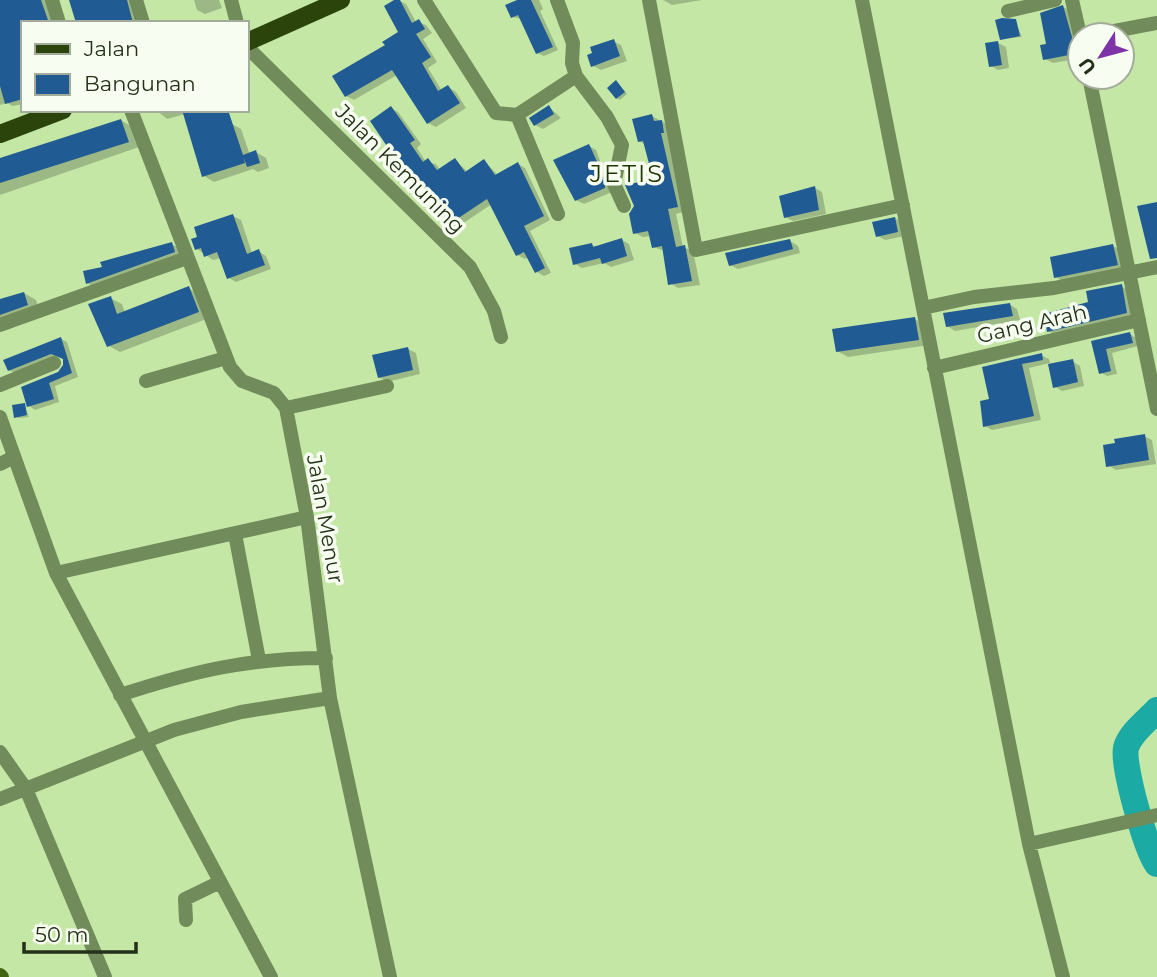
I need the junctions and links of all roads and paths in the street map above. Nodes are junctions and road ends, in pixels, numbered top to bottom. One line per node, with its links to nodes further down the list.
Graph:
1 (52, 0): 12 (street)
2 (136, 0): 13 (street)
3 (231, 0): 14 (street)
4 (341, 0): 18 (main road)
5 (424, 0): 24 (street)
6 (557, 0): 20 (street)
7 (649, 0): 26 (street)
8 (862, 0): 26 (street)
9 (1055, 0): 11 (street)
10 (1072, 0): 15 (street)
11 (1008, 11)
12 (58, 21)
13 (142, 21)
14 (236, 21)
15 (1077, 21)
16 (1157, 23): 17 (street)
17 (1136, 27)
18 (248, 41)
19 (248, 48): 35 (street, Jalan Kemuning)
20 (576, 76): 24 (street); 27 (street)
21 (1092, 91): 31 (street)
22 (58, 112): 25 (main road)
23 (132, 112): 29 (street)
24 (517, 115): 28 (street)
25 (0, 133)
26 (904, 205): 32 (street)
27 (624, 206)
28 (558, 214)
29 (187, 258): 34 (street); 36 (street)
30 (1157, 267): 31 (street)
31 (1129, 271): 32 (street); 33 (street)
32 (923, 308): 38 (street)
33 (1139, 320): 38 (street, Gang Arah); 43 (street)
34 (0, 325)
35 (500, 337)
36 (226, 358): 39 (street); 42 (street)
37 (54, 363): 40 (street)
38 (934, 368): 59 (street)
39 (146, 381)
40 (0, 385)
41 (387, 386): 42 (street)
42 (286, 408): 47 (street, Jalan Menur)
43 (1157, 409)
44 (0, 417): 45 (street)
45 (14, 457): 46 (street); 49 (street)
46 (0, 464)
47 (307, 517): 48 (street); 50 (street, Jalan Menur)
48 (235, 534): 49 (street); 51 (street)
49 (56, 573): 52 (street)
50 (326, 658): 51 (street); 53 (street, Jalan Menur)
51 (259, 660): 52 (street)
52 (121, 695): 54 (street)
53 (330, 698): 54 (street); 64 (street, Jalan Menur)
54 (145, 741): 56 (street); 60 (street)
55 (0, 752): 56 (street)
56 (26, 789): 57 (street); 62 (street)
57 (0, 799)
58 (1157, 815): 59 (street)
59 (1029, 844): 65 (street)
60 (220, 882): 61 (street); 63 (street)
61 (186, 920)
62 (105, 977)
63 (271, 977)
64 (390, 977)
65 (1063, 977)

